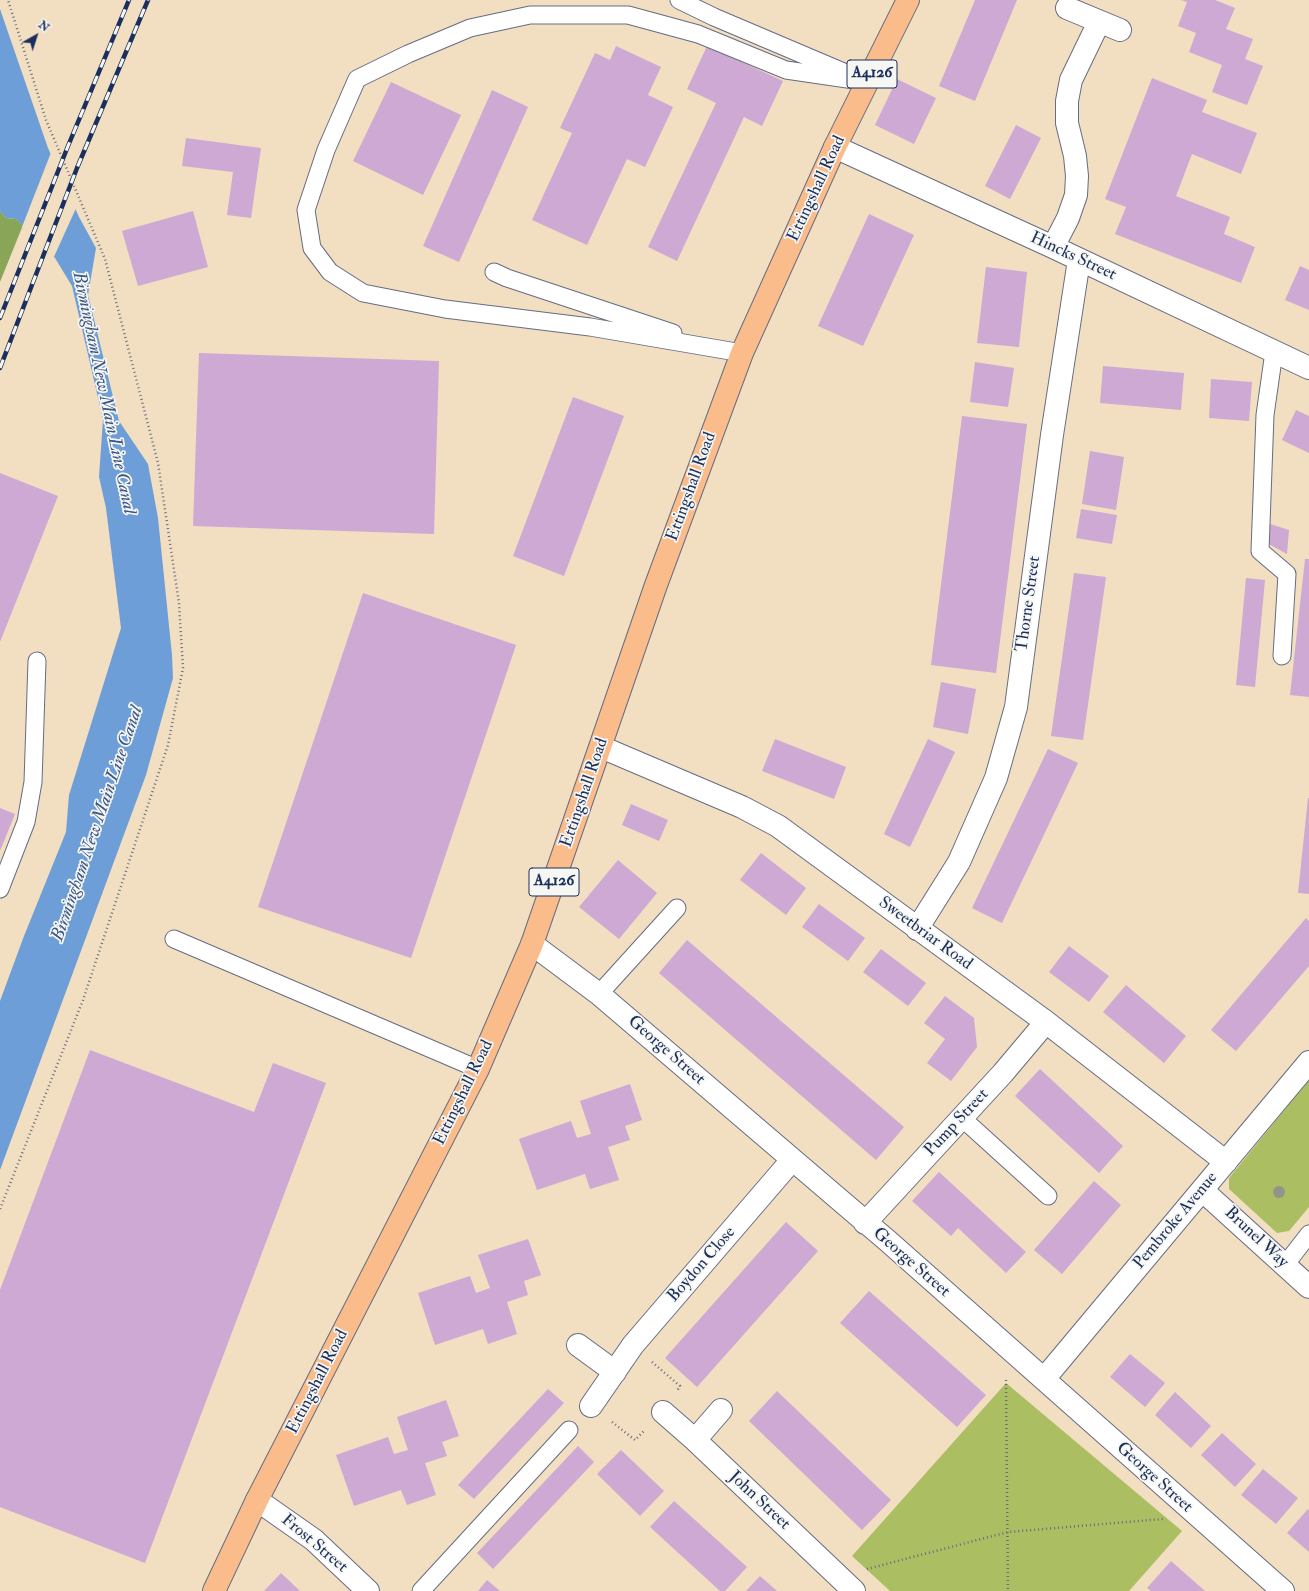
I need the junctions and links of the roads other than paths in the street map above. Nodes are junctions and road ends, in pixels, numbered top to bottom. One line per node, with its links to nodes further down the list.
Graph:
1 (679, 0): 6 (lane)
2 (908, 0): 6 (main road, Ettingshall Road / A4126)
3 (1066, 8): 4 (street)
4 (1099, 22): 5 (street); 8 (street)
5 (1120, 30)
6 (868, 82): 7 (main road, Ettingshall Road / A4126); 12 (lane)
7 (835, 148): 8 (street, Hincks Street); 12 (main road, Ettingshall Road / A4126)
8 (1054, 247): 9 (street, Hincks Street)
9 (1079, 260): 11 (street, Hincks Street); 19 (street, Thorne Street)
10 (494, 272): 12 (lane)
11 (1274, 352): 13 (street, Hincks Street); 14 (lane)
12 (742, 353): 16 (main road, Ettingshall Road / A4126)
13 (1309, 368)
14 (1282, 656)
15 (37, 661): 17 (lane)
16 (601, 747): 19 (street, Sweetbriar Road); 21 (main road, Ettingshall Road / A4126)
17 (0, 889)
18 (677, 908): 22 (lane)
19 (918, 929): 23 (street, Sweetbriar Road)
20 (174, 939): 25 (lane)
21 (532, 944): 22 (street, George Street); 25 (main road, Ettingshall Road / A4126)
22 (599, 994): 27 (street, George Street)
23 (1046, 1022): 26 (street, Pump Street); 28 (street, Sweetbriar Road)
24 (1309, 1062): 28 (street, Pembroke Avenue)
25 (478, 1069): 43 (main road, Ettingshall Road / A4126)
26 (962, 1118): 30 (lane); 31 (street, Pump Street)
27 (792, 1160): 31 (street, George Street); 36 (street, Boydon Close)
28 (1226, 1162): 29 (street, Pembroke Avenue)
29 (1202, 1190): 33 (street, Brunel Way); 37 (street, Pembroke Avenue)
30 (1048, 1196)
31 (865, 1223): 37 (street, George Street)
32 (1309, 1234): 33 (lane)
33 (1285, 1265): 34 (street, Brunel Way)
34 (1309, 1287)
35 (578, 1345): 36 (street)
36 (615, 1372): 38 (street, Boydon Close)
37 (1044, 1380): 48 (street, George Street)
38 (591, 1406)
39 (721, 1410): 42 (street)
40 (663, 1412): 42 (street, John Street)
41 (569, 1430): 46 (lane)
42 (695, 1440): 47 (street, John Street)
43 (257, 1500): 44 (main road, Ettingshall Road / A4126); 45 (street, Frost Street)
44 (214, 1591)
45 (368, 1591)
46 (421, 1591)
47 (854, 1591)
48 (1283, 1591)

